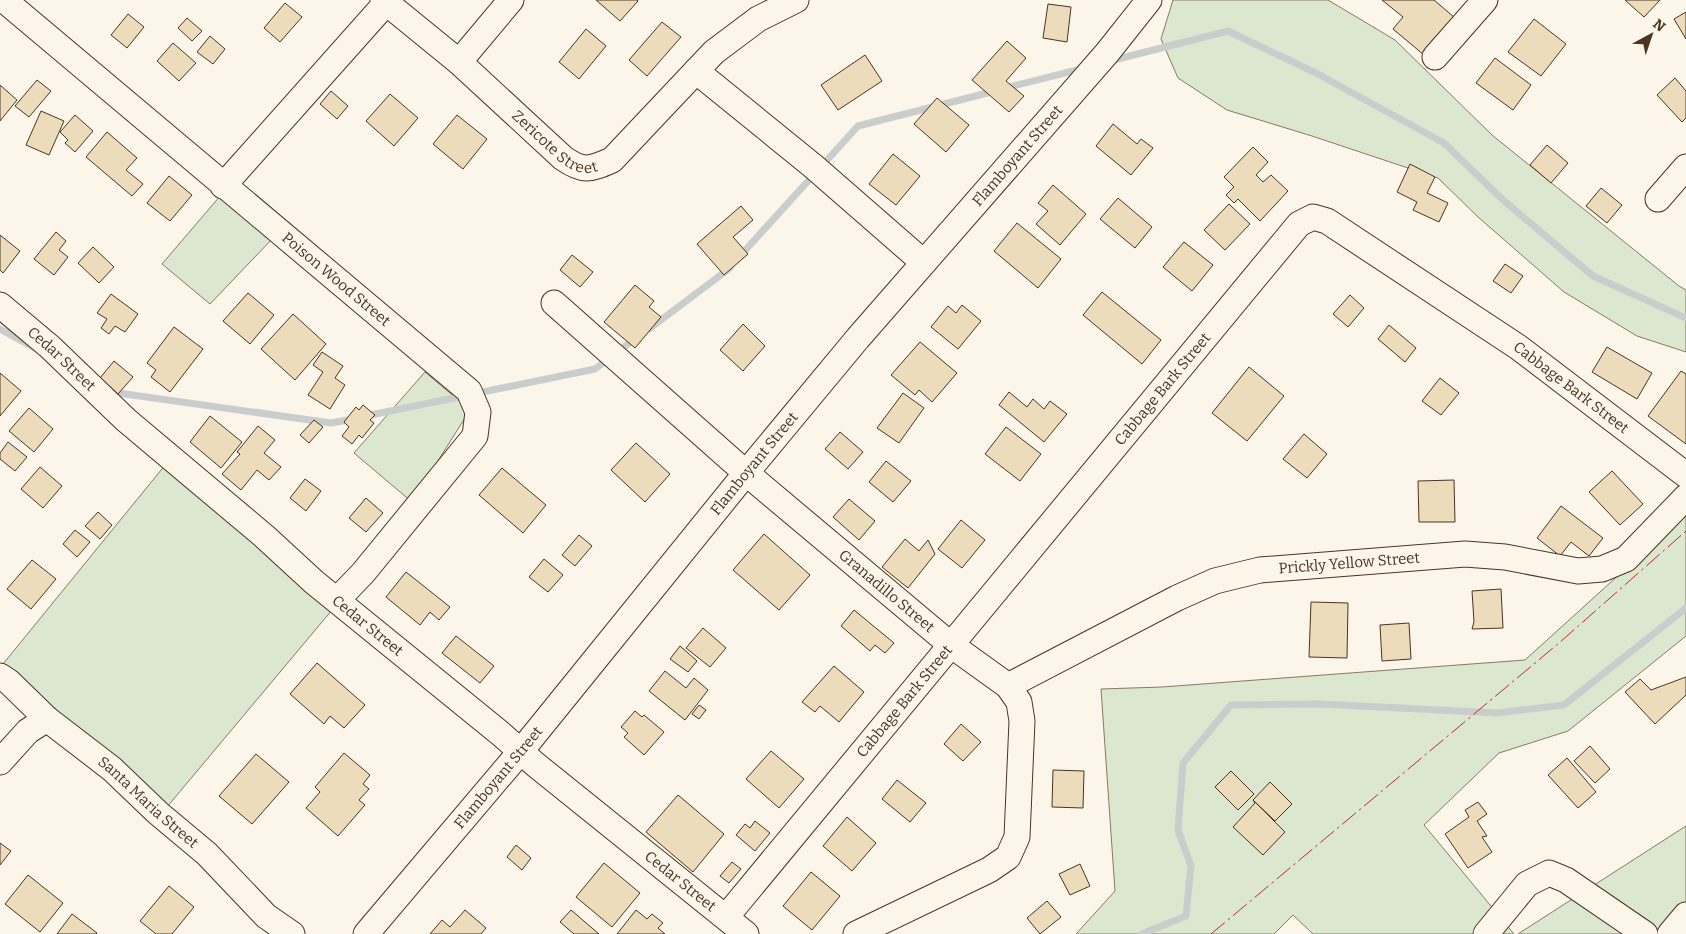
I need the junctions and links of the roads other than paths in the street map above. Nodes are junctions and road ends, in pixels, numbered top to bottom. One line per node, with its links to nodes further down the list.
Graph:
1 (4, 0): 11 (street, Poison Wood Street)
2 (511, 0): 8 (street)
3 (796, 0): 9 (street, Zericote Street)
4 (1149, 0): 13 (street, Flamboyant Street)
5 (1485, 0): 7 (street)
6 (385, 1): 8 (street, Zericote Street); 11 (street)
7 (1434, 58)
8 (458, 62): 9 (street, Zericote Street)
9 (696, 71): 13 (street)
10 (1686, 166): 12 (street)
11 (223, 186): 19 (street, Poison Wood Street)
12 (1658, 199)
13 (923, 262): 16 (street, Flamboyant Street)
14 (554, 302): 16 (street, Granadillo Street)
15 (0, 305): 19 (street, Cedar Street)
16 (746, 473): 20 (street, Granadillo Street); 24 (street, Flamboyant Street)
17 (1686, 475): 20 (street, Cabbage Bark Street)
18 (1686, 497): 22 (street, Prickly Yellow Street)
19 (338, 600): 24 (street, Cedar Street)
20 (951, 645): 22 (street, Granadillo Street); 27 (street, Cabbage Bark Street)
21 (0, 676): 23 (street, Santa Maria Street)
22 (1008, 686): 31 (street, Granadillo Street)
23 (47, 719): 25 (street); 28 (street, Santa Maria Street)
24 (520, 751): 27 (street, Cedar Street); 29 (street, Flamboyant Street)
25 (0, 762)
26 (1686, 915): 34 (street)
27 (726, 918): 30 (street, Cedar Street)
28 (292, 934)
29 (366, 934)
30 (746, 934)
31 (856, 934)
32 (1486, 934): 33 (street)
33 (1645, 934)
34 (1670, 934)

